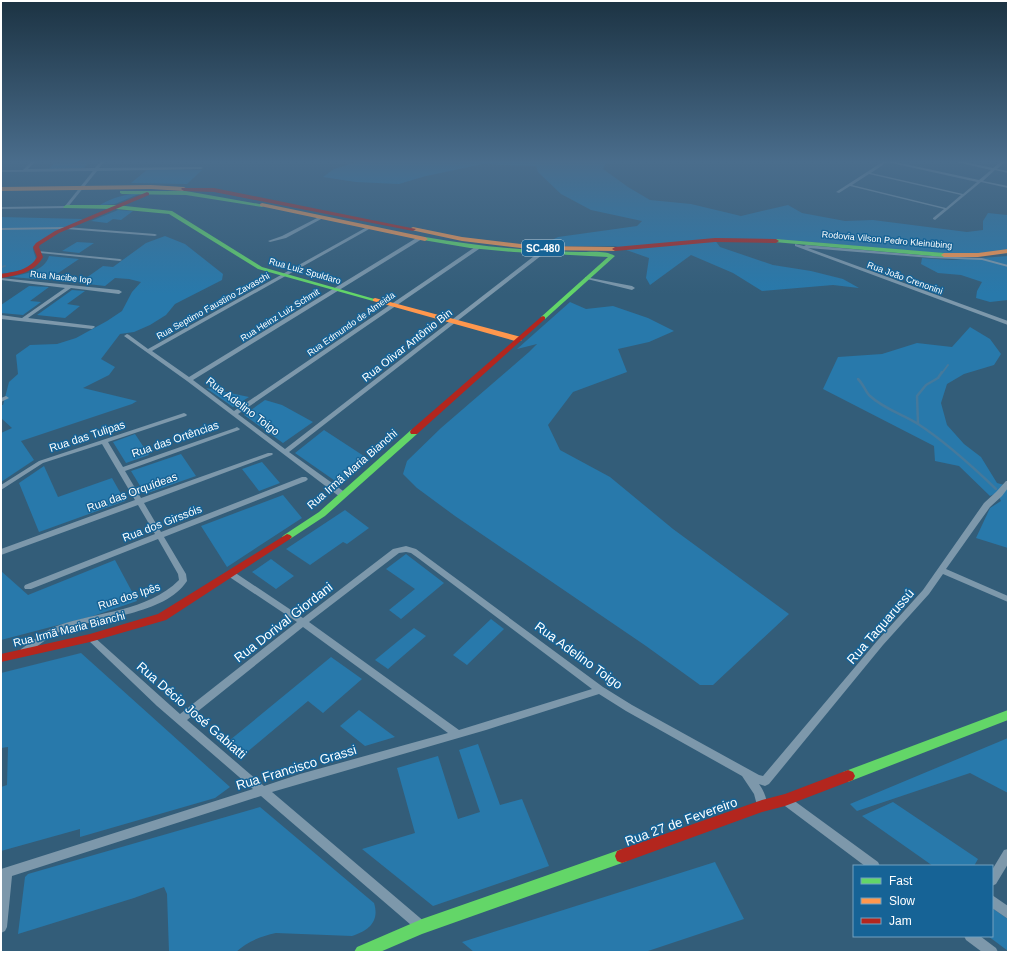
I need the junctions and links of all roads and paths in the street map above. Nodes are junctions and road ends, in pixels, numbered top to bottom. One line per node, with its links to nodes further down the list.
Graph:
1 (120, 205): 7 (street)
2 (262, 205): 10 (street)
3 (292, 205): 18 (street, Rodovia Vilson Pedro Kleinübing / SC-480)
4 (932, 205): 9 (street)
5 (951, 205): 9 (street)
6 (66, 207): 7 (street, Rua Luiz Spuldaro); 8 (street, Rua Luiz Spuldaro)
7 (116, 207): 12 (street); 25 (street, Rua Luiz Spuldaro)
8 (1, 208)
9 (947, 209): 11 (street)
10 (321, 218): 13 (street); 17 (street)
11 (935, 219)
12 (66, 228): 14 (street); 15 (street); 21 (street)
13 (369, 228): 16 (street); 25 (street, Rua Septimo Faustino Zavaschi)
14 (1, 230)
15 (155, 235)
16 (420, 238): 19 (street); 30 (street, Rua Heinz Luiz Schmit)
17 (270, 241)
18 (794, 244): 20 (street, Rodovia Vilson Pedro Kleinübing / SC-480); 24 (street); 36 (street, Rua João Crenonini)
19 (477, 248): 22 (street); 32 (street, Rua Edmundo de Almeida)
20 (1008, 251)
21 (40, 252): 23 (street); 26 (street)
22 (540, 254): 27 (street, Rua Irmã Maria Bianchi); 35 (street, Rua Olivar Antônio Bin)
23 (120, 260)
24 (1008, 266)
25 (284, 275): 30 (street, Rua Luiz Spuldaro); 40 (street, Rua Septimo Faustino Zavaschi)
26 (1, 277): 28 (street, Rua Nacibe Iop)
27 (587, 278): 29 (street); 39 (street, Rua Irmã Maria Bianchi)
28 (71, 286): 31 (street, Rua Nacibe Iop); 34 (street)
29 (632, 288)
30 (336, 290): 32 (street, Rua Luiz Spuldaro); 41 (street, Rua Heinz Luiz Schmit)
31 (119, 292)
32 (393, 305): 35 (street, Rua Luiz Spuldaro); 42 (street, Rua Edmundo de Almeida)
33 (1, 317): 34 (street)
34 (24, 319): 37 (street)
35 (454, 322): 39 (street, Rua Luiz Spuldaro); 46 (street, Rua Olivar Antônio Bin)
36 (1008, 324)
37 (92, 327)
38 (127, 336): 40 (street, Rua Adelino Toigo)
39 (518, 339): 52 (street, Rua Irmã Maria Bianchi)
40 (148, 351): 41 (street, Rua Adelino Toigo)
41 (189, 380): 42 (street, Rua Adelino Toigo)
42 (234, 414): 46 (street, Rua Adelino Toigo)
43 (184, 415): 45 (street, Rua das Tulipas)
44 (237, 429): 48 (street, Rua das Ortências)
45 (104, 441): 48 (street, Rua dos Ipês); 51 (street, Rua das Tulipas)
46 (285, 452): 52 (street, Rua Adelino Toigo)
47 (270, 454): 53 (street, Rua das Orquídeas)
48 (120, 470): 53 (street, Rua dos Ipês)
49 (304, 480): 54 (street, Rua dos Girssóis)
50 (1008, 483): 57 (street, Rua Taquarussú)
51 (1, 488)
52 (343, 495): 58 (street, Rua Irmã Maria Bianchi)
53 (139, 502): 54 (street, Rua dos Ipês); 56 (street, Rua das Orquídeas)
54 (158, 536): 59 (street, Rua dos Girssóis); 63 (street, Rua dos Ipês)
55 (404, 548): 61 (street, Rua Dorival Giordani); 65 (street, Rua Adelino Toigo)
56 (1, 552)
57 (942, 571): 60 (street); 70 (street, Rua Taquarussú)
58 (231, 574): 61 (street); 62 (street, Rua Irmã Maria Bianchi)
59 (28, 587)
60 (1008, 600)
61 (303, 622): 67 (street, Rua Dorival Giordani); 68 (street)
62 (90, 638): 63 (street, Rua Irmã Maria Bianchi); 67 (street, Rua Décio José Gabiatti)
63 (19, 654): 64 (street, Rua Irmã Maria Bianchi)
64 (1, 658)
65 (600, 690): 68 (street, Rua Francisco Grassi); 69 (street, Rua Adelino Toigo)
66 (1008, 715): 72 (street, Rua 27 de Fevereiro)
67 (180, 720): 71 (street, Rua Décio José Gabiatti)
68 (457, 734): 71 (street, Rua Francisco Grassi)
69 (745, 773): 70 (street, Rua Adelino Toigo); 73 (street, Rua Adelino Toigo)
70 (765, 781)
71 (264, 791): 76 (street, Rua Francisco Grassi); 81 (street, Rua Décio José Gabiatti)
72 (785, 800): 73 (street, Rua 27 de Fevereiro); 75 (street)
73 (762, 806): 81 (street, Rua 27 de Fevereiro)
74 (1008, 854): 77 (street)
75 (873, 865)
76 (4, 873): 80 (street)
77 (993, 878)
78 (993, 902): 79 (street)
79 (1008, 912)
80 (1, 926)
81 (422, 927): 83 (street, Rua 27 de Fevereiro)
82 (971, 937): 84 (street)
83 (362, 952)
84 (992, 952)

